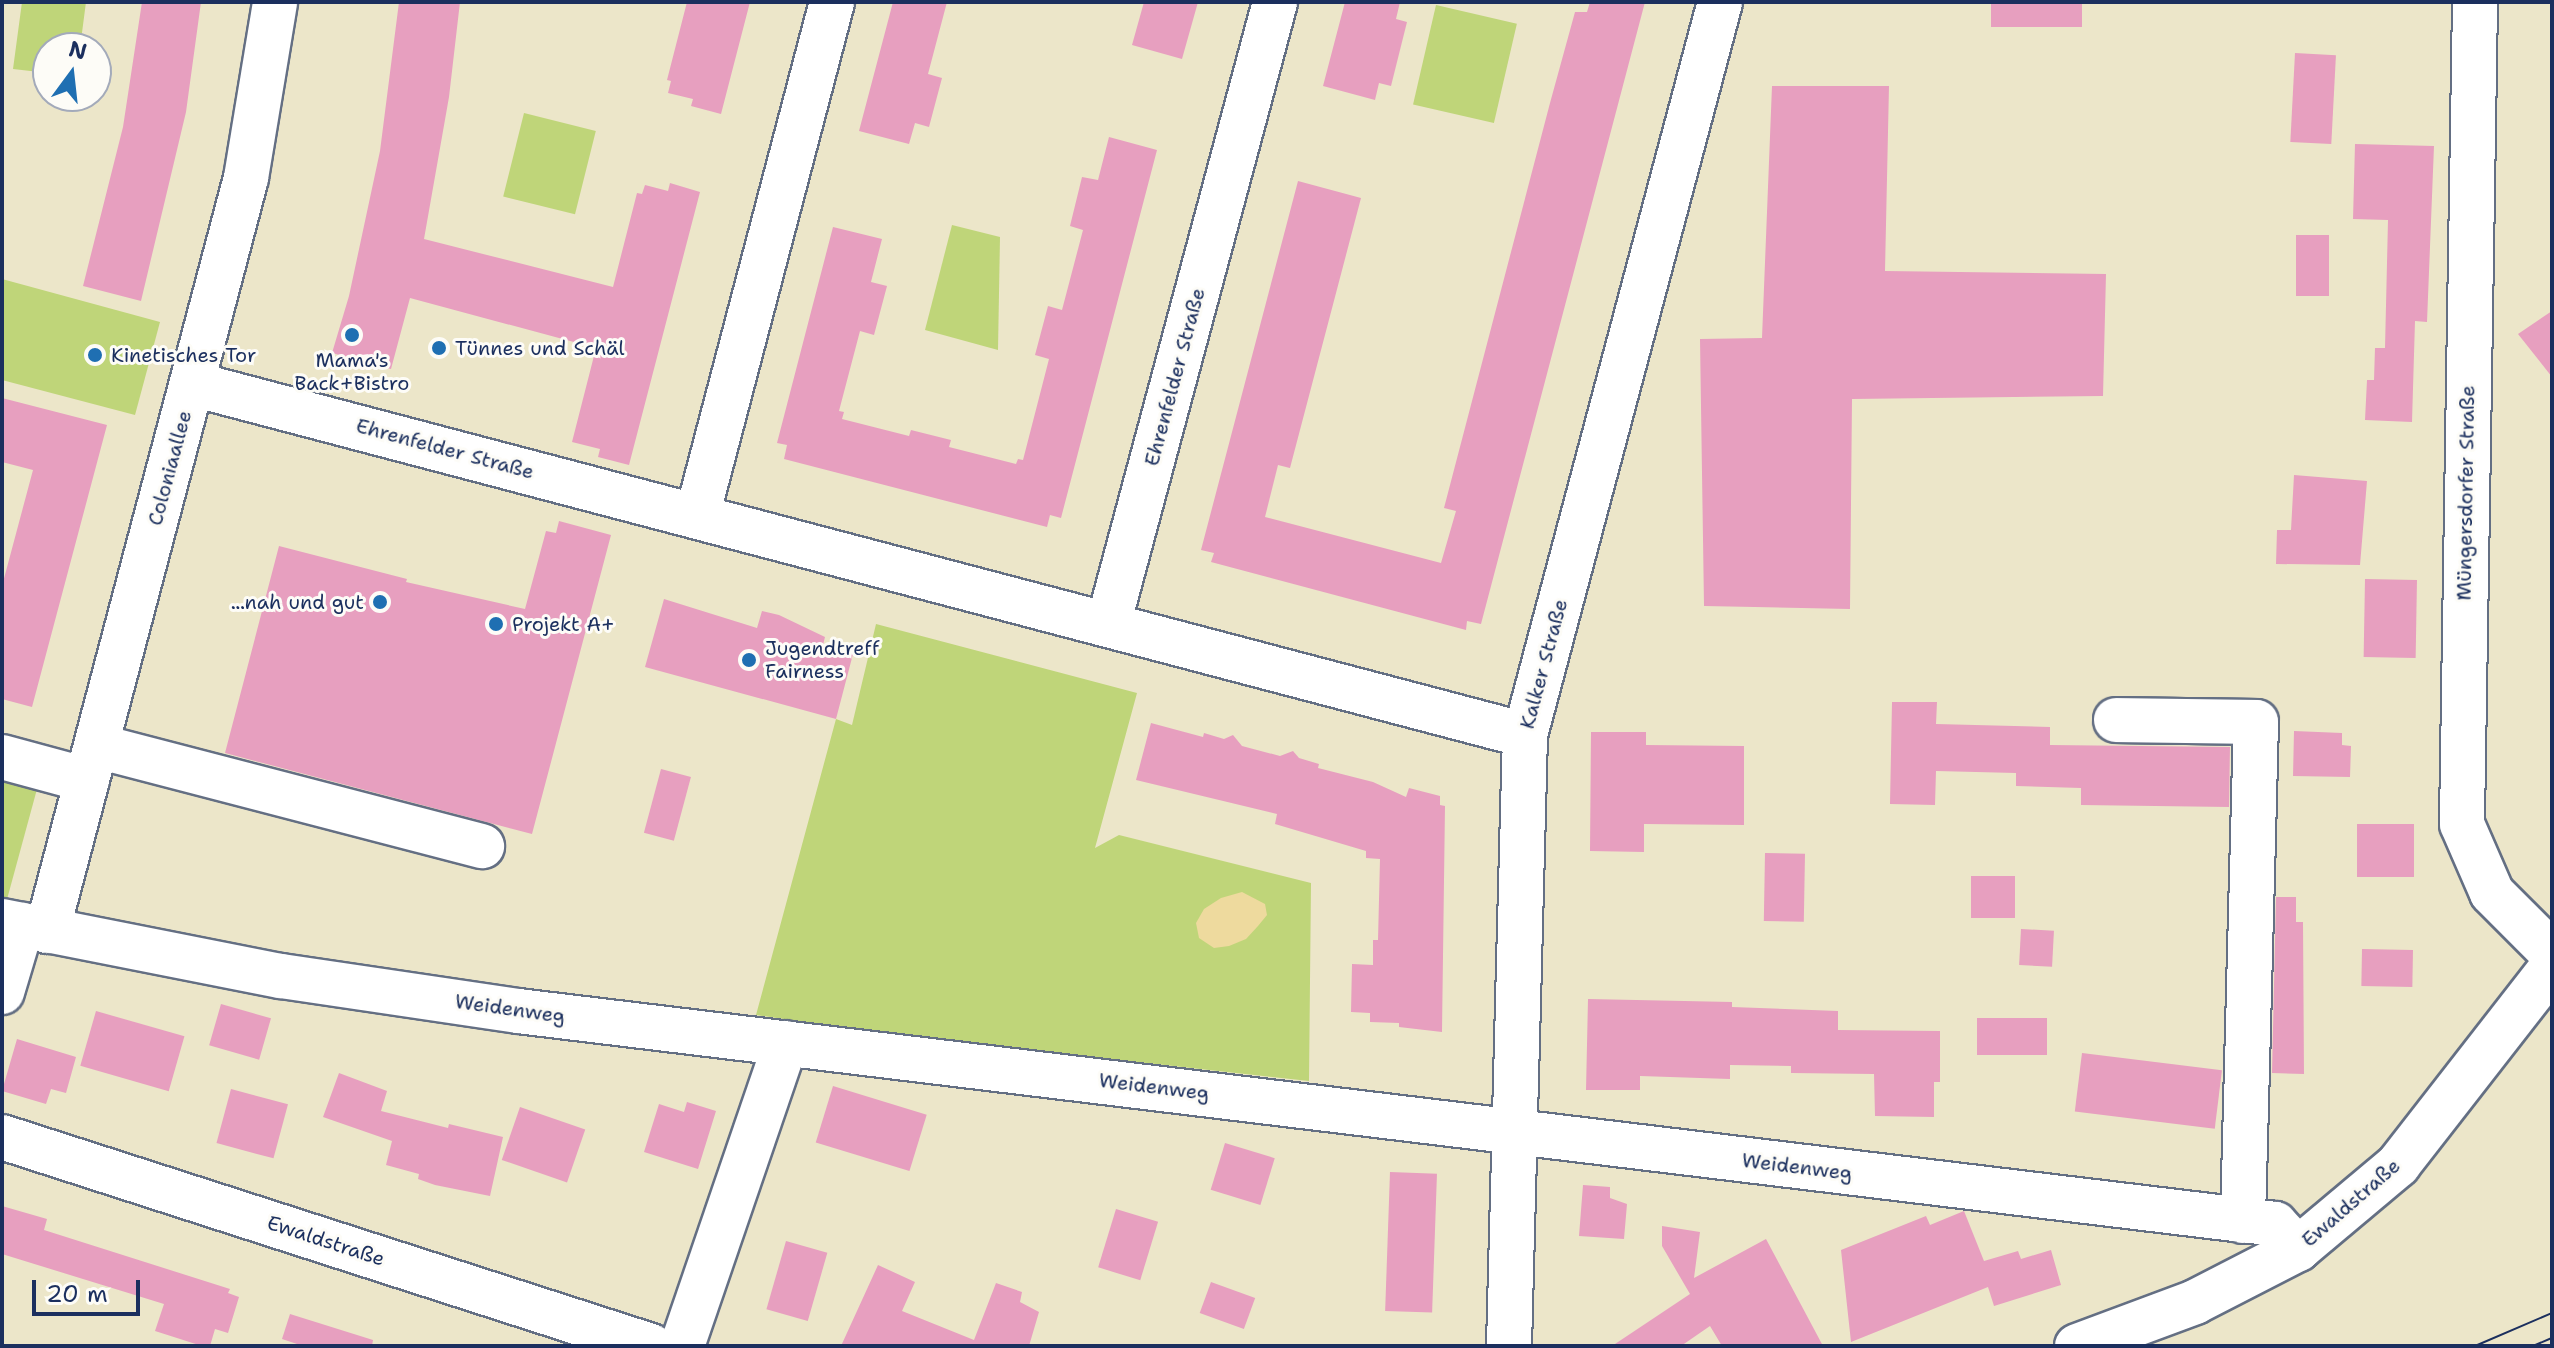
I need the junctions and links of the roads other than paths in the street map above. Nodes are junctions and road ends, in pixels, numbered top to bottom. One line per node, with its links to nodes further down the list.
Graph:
1 (275, 2): 6 (street, Coloniaallee)
2 (832, 2): 7 (street)
3 (1275, 2): 8 (street, Ehrenfelder Straße)
4 (1720, 2): 10 (street, Kalker Straße)
5 (2475, 2): 15 (street, Müngersdorfer Straße)
6 (193, 384): 7 (street, Ehrenfelder Straße); 12 (street, Coloniaallee)
7 (697, 516): 8 (street, Ehrenfelder Straße)
8 (1108, 625): 10 (street, Ehrenfelder Straße)
9 (2116, 720): 21 (street)
10 (1525, 735): 19 (street, Kalker Straße)
11 (2, 757): 12 (street)
12 (92, 763): 13 (street); 14 (street, Coloniaallee)
13 (482, 846)
14 (24, 926): 17 (street, Coloniaallee); 18 (street, Weidenweg)
15 (2552, 953)
16 (2552, 967): 22 (street, Ewaldstraße)
17 (2, 992)
18 (786, 1043): 19 (street, Weidenweg); 24 (street)
19 (1517, 1132): 21 (street, Weidenweg); 25 (street, Kalker Straße)
20 (2, 1137): 23 (street, Ewaldstraße)
21 (2243, 1221): 22 (street, Weidenweg)
22 (2298, 1249): 26 (street, Ewaldstraße)
23 (651, 1346)
24 (682, 1346)
25 (1509, 1346)
26 (2077, 1346)

